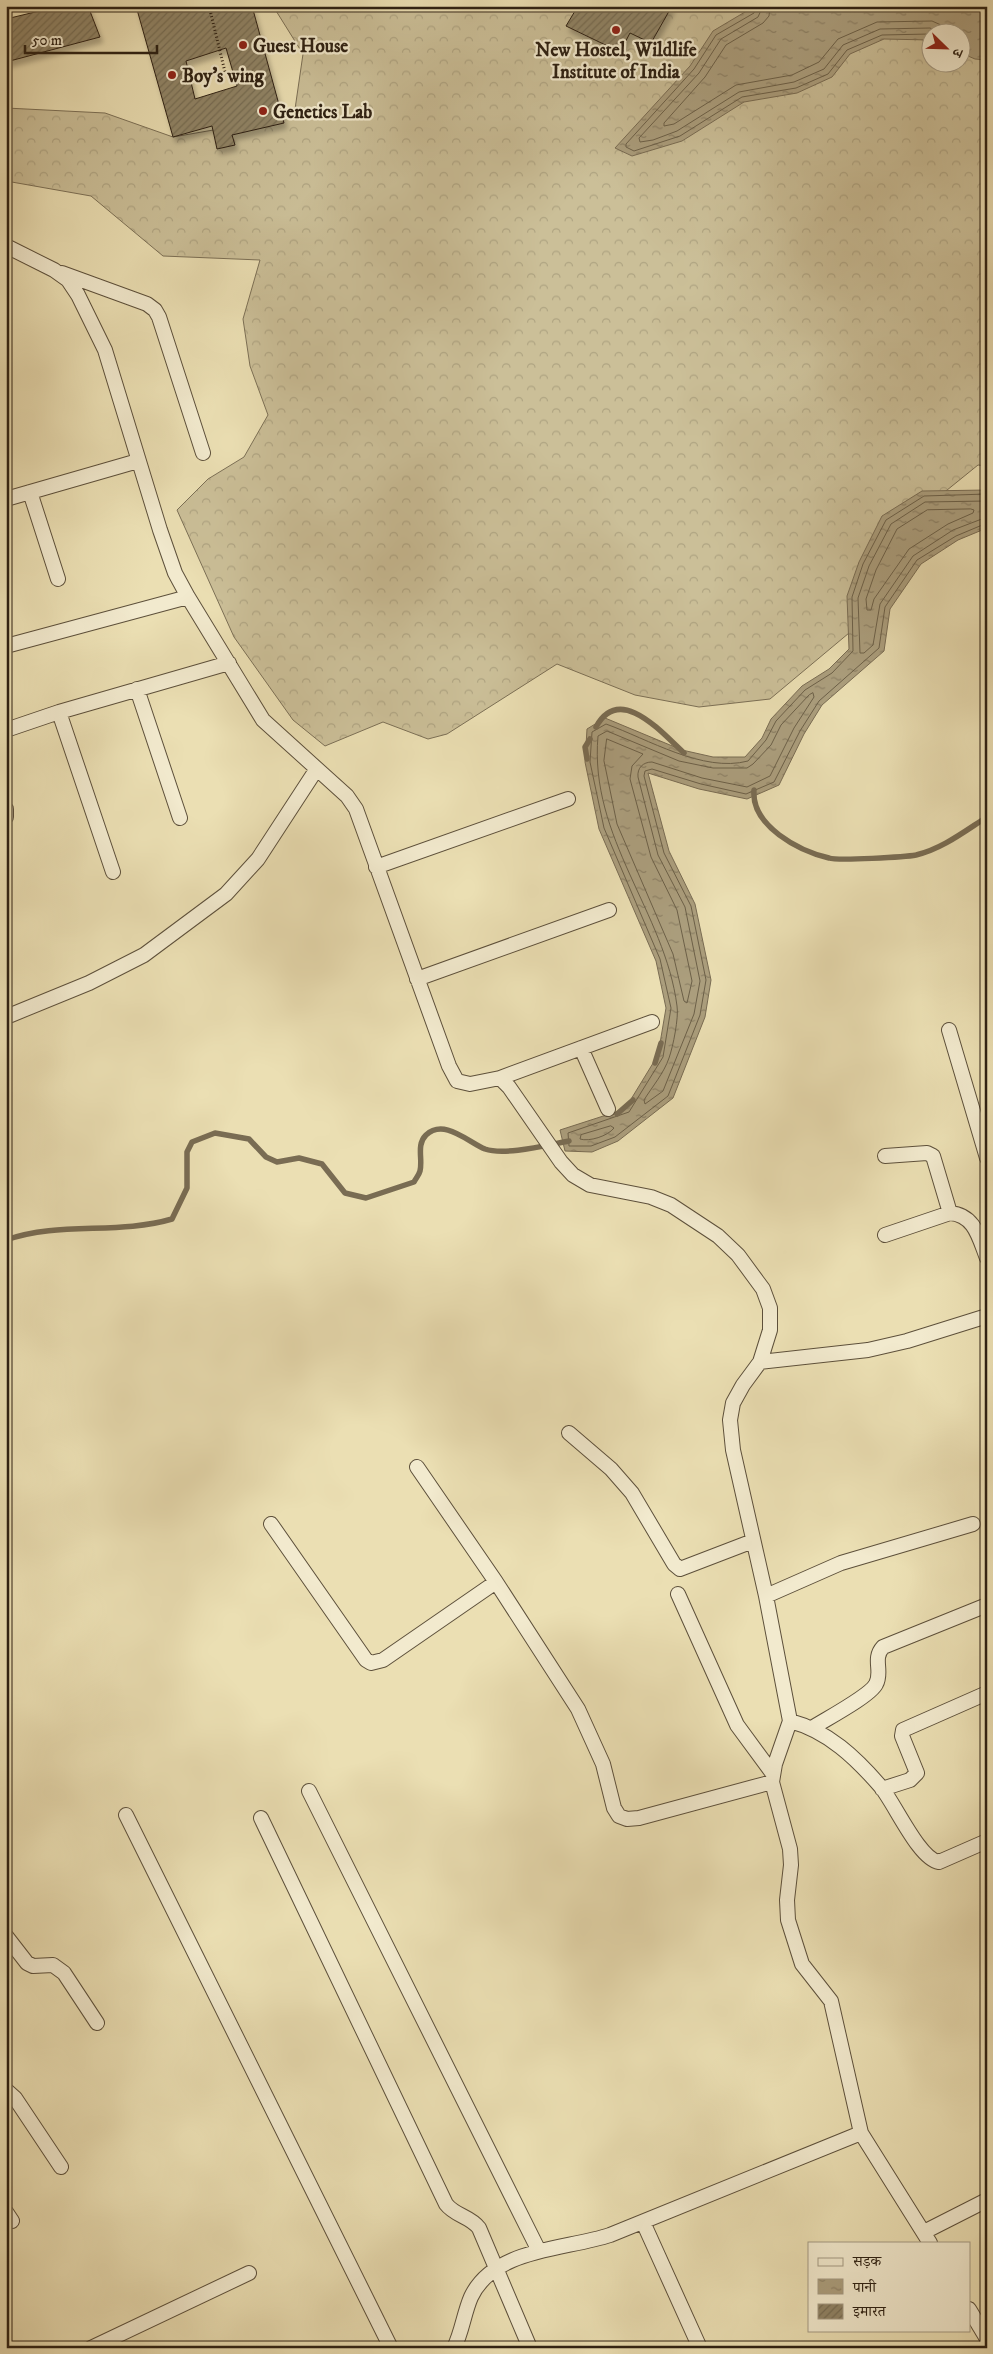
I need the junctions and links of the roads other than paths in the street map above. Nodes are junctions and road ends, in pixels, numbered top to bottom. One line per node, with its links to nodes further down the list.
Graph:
1 (6, 246): 2 (street)
2 (54, 270): 3 (street); 4 (street)
3 (203, 454)
4 (138, 461): 5 (street); 8 (street)
5 (30, 492): 6 (street); 7 (street)
6 (6, 499)
7 (58, 579)
8 (188, 597): 9 (street); 10 (street)
9 (6, 646)
10 (229, 664): 11 (street); 14 (street)
11 (137, 689): 12 (street); 18 (street)
12 (58, 712): 13 (street); 20 (street)
13 (6, 730)
14 (316, 770): 19 (street); 23 (street)
15 (568, 799): 19 (street)
16 (6, 809): 17 (street)
17 (6, 817)
18 (180, 818)
19 (376, 867): 22 (street)
20 (113, 872)
21 (609, 910): 22 (street)
22 (417, 979): 27 (street)
23 (6, 1017)
24 (652, 1022): 26 (street)
25 (949, 1030): 30 (street)
26 (581, 1048): 27 (street); 28 (street)
27 (500, 1078): 35 (street)
28 (608, 1109)
29 (885, 1156): 31 (street)
30 (987, 1158)
31 (950, 1213): 32 (street); 33 (street)
32 (885, 1235)
33 (987, 1258)
34 (987, 1316): 35 (street)
35 (760, 1362): 40 (street)
36 (569, 1433): 40 (street)
37 (417, 1467): 41 (street)
38 (271, 1524): 41 (street)
39 (973, 1524): 43 (street)
40 (753, 1542): 43 (street)
41 (496, 1582): 48 (street)
42 (678, 1594): 48 (street)
43 (766, 1596): 46 (street)
44 (987, 1605): 47 (street)
45 (987, 1693): 49 (street)
46 (790, 1721): 47 (street); 48 (street)
47 (812, 1728): 49 (street)
48 (772, 1778): 57 (street)
49 (882, 1789): 53 (street)
50 (309, 1791): 62 (street)
51 (126, 1815): 68 (street)
52 (261, 1818): 63 (street)
53 (987, 1842)
54 (6, 1936): 55 (street)
55 (98, 2024)
56 (6, 2090): 58 (street)
57 (861, 2133): 60 (street); 61 (street)
58 (61, 2167)
59 (987, 2200): 61 (street)
60 (643, 2222): 62 (street); 71 (street)
61 (927, 2238)
62 (539, 2251): 63 (street)
63 (496, 2269): 69 (street); 70 (street)
64 (249, 2273): 67 (street)
65 (970, 2311): 66 (street)
66 (987, 2339)
67 (91, 2348)
68 (391, 2348)
69 (454, 2348)
70 (530, 2348)
71 (700, 2348)

